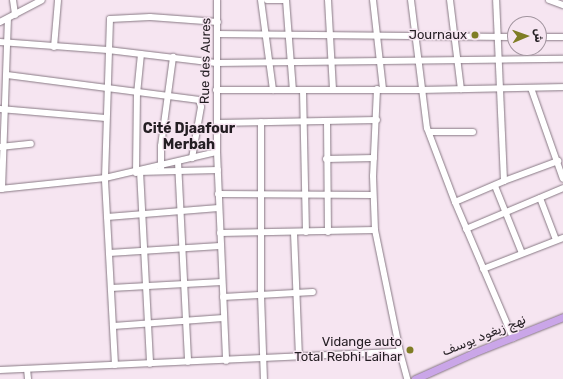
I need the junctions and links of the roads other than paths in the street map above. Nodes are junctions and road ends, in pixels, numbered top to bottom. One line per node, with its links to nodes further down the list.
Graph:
1 (13, 0): 15 (street)
2 (42, 0): 15 (street)
3 (58, 0): 32 (street)
4 (217, 0): 18 (street, Rue des Aures)
5 (261, 0): 22 (street)
6 (267, 0): 7 (street)
7 (286, 0): 20 (street)
8 (328, 0): 21 (street)
9 (373, 0): 23 (street)
10 (411, 0): 24 (street)
11 (450, 0): 25 (street)
12 (496, 0): 26 (street)
13 (549, 0): 14 (street)
14 (563, 5)
15 (15, 15): 16 (street)
16 (8, 19): 17 (street); 31 (street)
17 (0, 22)
18 (218, 22): 19 (street, Rue des Aures); 33 (street)
19 (217, 34): 22 (street); 40 (street, Rue des Aures)
20 (288, 35): 21 (street); 22 (street); 41 (street)
21 (330, 35): 23 (street); 42 (street)
22 (266, 36): 44 (street)
23 (377, 36): 24 (street); 43 (street)
24 (416, 36): 25 (street); 39 (street)
25 (454, 36): 26 (street); 38 (street)
26 (497, 37): 27 (street); 37 (street)
27 (507, 37)
28 (547, 37): 29 (street)
29 (563, 37)
30 (0, 42): 31 (street)
31 (8, 42): 32 (street); 45 (street)
32 (54, 47): 33 (street)
33 (108, 50): 34 (street); 49 (street)
34 (141, 54): 35 (street); 58 (street)
35 (173, 57): 40 (street); 59 (street)
36 (563, 59): 37 (street)
37 (499, 60): 38 (street); 47 (street)
38 (458, 61): 39 (street); 52 (street)
39 (419, 62): 43 (street); 57 (street)
40 (216, 63): 44 (street); 53 (street, Rue des Aures)
41 (291, 63): 42 (street); 44 (street); 55 (street)
42 (332, 63): 43 (street); 50 (street)
43 (380, 63): 51 (street)
44 (269, 64): 54 (street)
45 (7, 75): 49 (street); 60 (street)
46 (563, 87): 48 (street)
47 (500, 88): 48 (street); 52 (street); 83 (street)
48 (531, 88): 76 (street)
49 (107, 89): 58 (street); 61 (street)
50 (333, 89): 51 (street); 56 (street)
51 (380, 89): 57 (street); 62 (street)
52 (461, 89): 57 (street)
53 (216, 90): 54 (street); 66 (street, Rue des Aures)
54 (273, 90): 55 (street)
55 (293, 90): 56 (street)
56 (303, 90): 65 (street)
57 (423, 90): 67 (street)
58 (137, 94): 59 (street); 80 (street)
59 (168, 98): 72 (street); 77 (street)
60 (2, 109): 61 (street); 70 (street)
61 (106, 118): 81 (street)
62 (377, 120): 63 (street); 73 (street)
63 (327, 121): 65 (street); 74 (street)
64 (262, 122): 65 (street); 66 (street); 88 (street)
65 (304, 122): 89 (street)
66 (217, 123): 71 (street, Rue des Aures)
67 (429, 132): 68 (street); 93 (street)
68 (473, 132)
69 (31, 144): 70 (street)
70 (2, 146): 86 (street)
71 (217, 152): 72 (street); 79 (street, Rue des Aures)
72 (192, 158): 75 (street)
73 (374, 158): 74 (street); 91 (street)
74 (326, 159): 90 (street)
75 (178, 162): 77 (street); 78 (street)
76 (560, 164): 82 (street); 83 (street)
77 (161, 168): 78 (street); 80 (street)
78 (179, 170): 79 (street); 95 (street)
79 (218, 170): 87 (street, Rue des Aures)
80 (139, 172): 81 (street); 97 (street)
81 (106, 178): 86 (street); 98 (street)
82 (563, 178)
83 (504, 181): 84 (street)
84 (495, 186): 93 (street); 96 (street)
85 (563, 188): 92 (street)
86 (1, 189)
87 (218, 194): 88 (street); 94 (street, Rue des Aures)
88 (262, 195): 89 (street); 104 (street)
89 (305, 195): 90 (street); 101 (street)
90 (326, 195): 91 (street); 102 (street)
91 (373, 195): 100 (street)
92 (540, 198): 96 (street); 107 (street)
93 (455, 202): 99 (street)
94 (219, 208): 95 (street); 103 (street, Rue des Aures)
95 (181, 211): 97 (street); 109 (street)
96 (506, 211): 99 (street); 112 (street)
97 (143, 214): 98 (street); 110 (street)
98 (107, 217): 111 (street)
99 (466, 229): 113 (street)
100 (375, 230): 102 (street); 128 (street)
101 (306, 232): 102 (street); 105 (street)
102 (328, 232)
103 (220, 233): 104 (street); 108 (street, Rue des Aures)
104 (260, 233): 105 (street); 120 (street)
105 (294, 233): 118 (street)
106 (563, 238): 107 (street)
107 (556, 240): 112 (street)
108 (220, 246): 109 (street); 114 (street, Rue des Aures)
109 (184, 249): 110 (street); 115 (street)
110 (146, 251): 111 (street); 116 (street)
111 (109, 253): 117 (street)
112 (522, 253): 113 (street)
113 (483, 270): 127 (street)
114 (222, 282): 115 (street); 121 (street, Rue des Aures)
115 (185, 284): 116 (street); 124 (street)
116 (148, 287): 117 (street); 125 (street)
117 (111, 288): 126 (street)
118 (297, 292): 119 (street); 120 (street); 129 (street)
119 (313, 292)
120 (260, 295): 121 (street); 130 (street)
121 (223, 297): 123 (street, Rue des Aures)
122 (563, 317): 127 (main road, نهج زيغود يوسف)
123 (224, 318): 124 (street); 131 (street, Rue des Aures)
124 (186, 321): 125 (street); 132 (street)
125 (149, 323): 126 (street); 133 (street)
126 (112, 326): 134 (street)
127 (513, 338): 140 (main road, نهج زيغود يوسف)
128 (400, 352): 129 (street); 139 (street)
129 (299, 356): 130 (street)
130 (262, 358): 131 (street); 138 (street)
131 (226, 361): 132 (street)
132 (188, 362): 133 (street)
133 (150, 364): 134 (street)
134 (115, 365): 135 (street)
135 (27, 369): 136 (street); 137 (street)
136 (0, 370)
137 (28, 379)
138 (264, 379)
139 (407, 379)
140 (416, 379)

